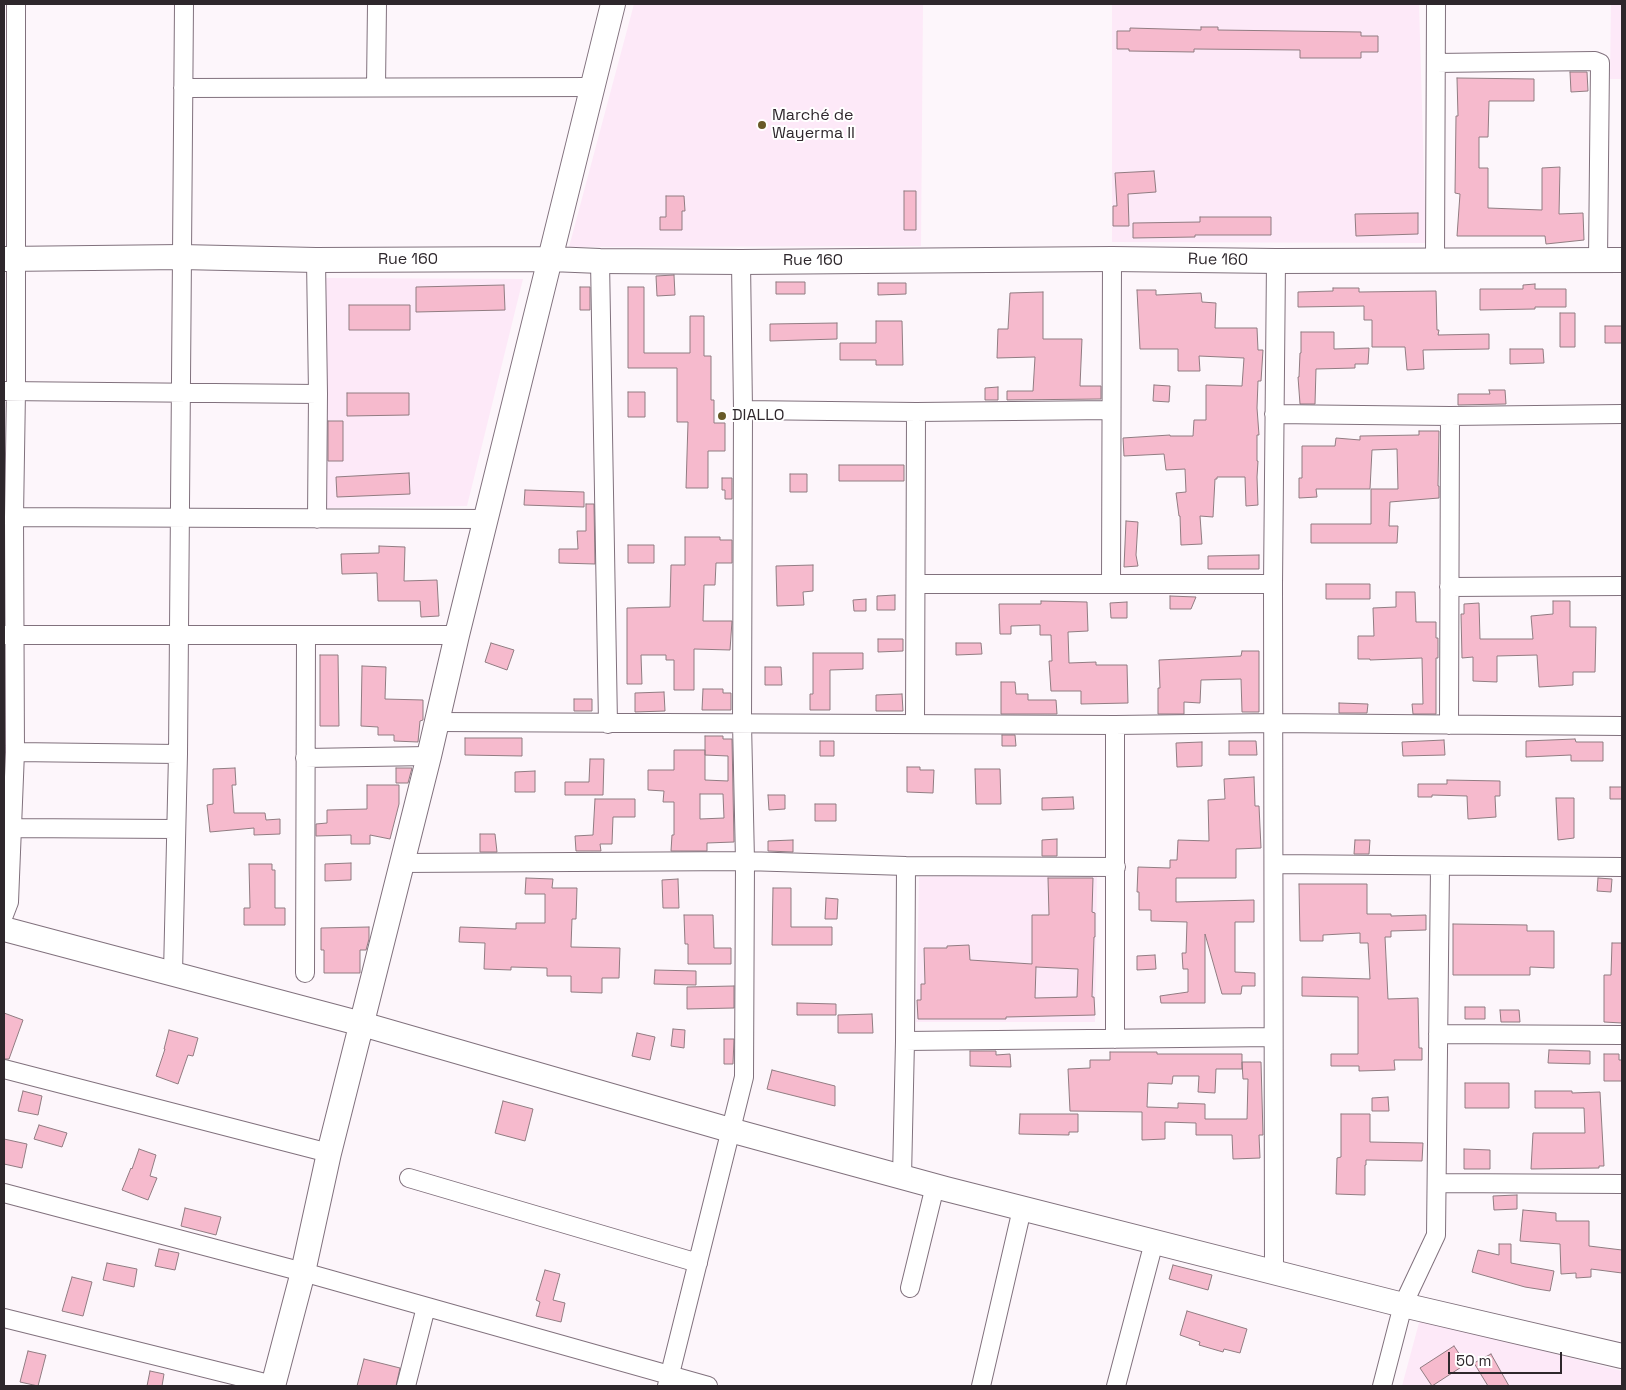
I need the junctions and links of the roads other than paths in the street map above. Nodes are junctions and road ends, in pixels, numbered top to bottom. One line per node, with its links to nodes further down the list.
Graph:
1 (16, 4): 7 (street)
2 (184, 4): 10 (street)
3 (377, 4): 8 (street)
4 (613, 4): 9 (street)
5 (1436, 4): 6 (street)
6 (1436, 63): 16 (street); 17 (street)
7 (10, 85): 13 (street)
8 (376, 87): 9 (street); 10 (street)
9 (592, 87): 12 (street)
10 (183, 88): 11 (street)
11 (182, 257): 13 (street, Rue 160); 15 (street, Rue 160); 23 (street)
12 (551, 258): 15 (street, Rue 160); 19 (street, Rue 160); 34 (street)
13 (10, 259): 22 (street)
14 (1112, 259): 20 (street, Rue 160); 21 (street, Rue 160); 26 (street)
15 (316, 260): 24 (street)
16 (1435, 260): 17 (street, Rue 160); 20 (street, Rue 160)
17 (1598, 260): 18 (street, Rue 160)
18 (1622, 260)
19 (600, 261): 21 (street, Rue 160); 48 (street)
20 (1276, 261): 28 (street)
21 (741, 262): 25 (street)
22 (10, 391): 23 (street); 31 (street)
23 (180, 392): 24 (street); 32 (street)
24 (318, 394): 33 (street)
25 (743, 410): 27 (street); 45 (street)
26 (1111, 410): 27 (street); 36 (street)
27 (916, 412): 35 (street)
28 (1274, 414): 30 (street); 37 (street)
29 (1622, 414): 30 (street)
30 (1450, 416): 38 (street)
31 (14, 518): 32 (street); 40 (street)
32 (180, 518): 33 (street); 41 (street)
33 (316, 519): 34 (street)
34 (486, 520): 43 (street)
35 (916, 584): 36 (street); 46 (street)
36 (1111, 584): 37 (street)
37 (1274, 584): 47 (street)
38 (1449, 586): 39 (street); 50 (street)
39 (1622, 586)
40 (9, 636): 41 (street); 52 (street)
41 (178, 636): 42 (street); 53 (street)
42 (306, 636): 43 (street); 55 (street)
43 (457, 636): 44 (street)
44 (437, 722): 48 (street); 54 (street)
45 (742, 723): 46 (street); 48 (street); 58 (street)
46 (915, 723): 49 (street)
47 (1274, 723): 49 (street); 50 (street); 60 (street)
48 (608, 724)
49 (1115, 725): 63 (street)
50 (1449, 725): 51 (street)
51 (1622, 726)
52 (15, 752): 53 (street); 56 (street)
53 (178, 754): 57 (street)
54 (429, 756): 55 (street); 59 (street)
55 (305, 758): 68 (street)
56 (12, 828): 57 (street); 65 (street)
57 (176, 829): 67 (street)
58 (745, 860): 59 (street); 61 (street); 76 (street)
59 (401, 863): 69 (street)
60 (1274, 864): 62 (street); 72 (street)
61 (906, 866): 63 (street); 74 (street)
62 (1440, 866): 64 (street); 70 (street)
63 (1116, 867): 73 (street)
64 (1622, 867)
65 (4, 915)
66 (4, 929): 67 (street)
67 (173, 973): 69 (street)
68 (305, 973)
69 (362, 1024): 76 (street); 77 (street)
70 (1438, 1034): 71 (street); 80 (street)
71 (1622, 1035)
72 (1273, 1037): 73 (street); 88 (street)
73 (1115, 1039): 74 (street)
74 (905, 1041): 79 (street)
75 (4, 1069): 77 (street)
76 (730, 1130): 79 (street); 86 (street)
77 (329, 1153): 87 (street)
78 (409, 1178): 86 (street)
79 (902, 1178): 82 (street)
80 (1437, 1182): 81 (street); 90 (street)
81 (1622, 1184)
82 (935, 1186): 84 (street); 89 (street)
83 (4, 1193): 87 (street)
84 (1022, 1209): 85 (street); 98 (street)
85 (1154, 1242): 88 (street); 99 (street)
86 (698, 1263): 94 (street)
87 (303, 1272): 91 (street); 95 (street)
88 (1274, 1272): 90 (street)
89 (910, 1288)
90 (1403, 1305): 93 (street); 100 (street)
91 (426, 1307): 94 (street); 96 (street)
92 (4, 1318): 95 (street)
93 (1622, 1356)
94 (668, 1381): 97 (street)
95 (273, 1386)
96 (406, 1386)
97 (708, 1386)
98 (981, 1386)
99 (1116, 1386)
100 (1382, 1386)

